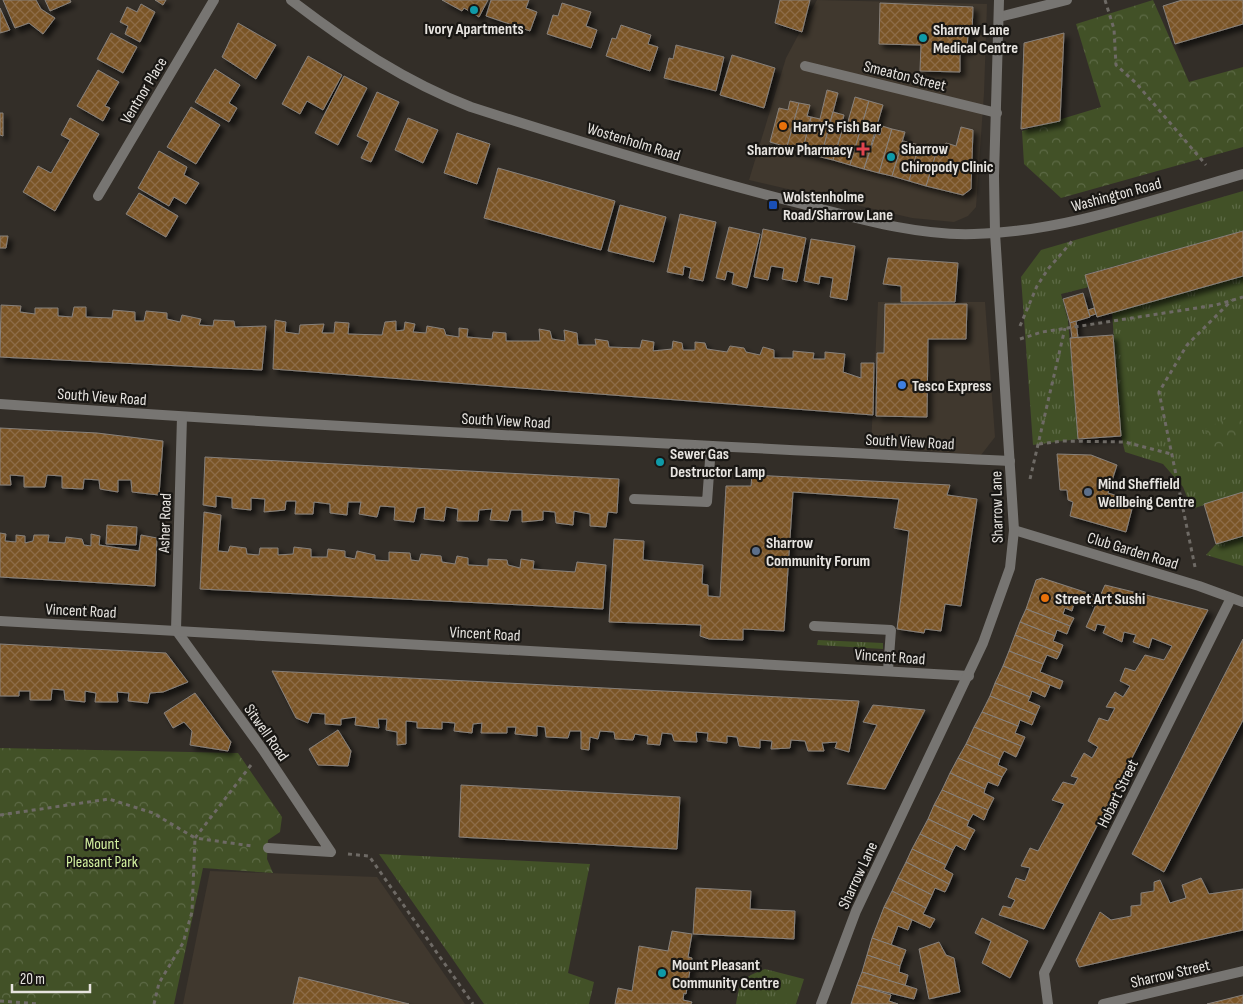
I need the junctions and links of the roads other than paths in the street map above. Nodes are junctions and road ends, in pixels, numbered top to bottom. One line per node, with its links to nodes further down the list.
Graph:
1 (214, 0): 9 (street, Ventnor Place)
2 (291, 0): 10 (street, Wostenholm Road)
3 (999, 0): 5 (street, Sharrow Lane)
4 (1067, 0): 5 (street)
5 (999, 17): 7 (street, Sharrow Lane)
6 (806, 66): 7 (street, Smeaton Street)
7 (997, 113): 10 (street, Sharrow Lane)
8 (1243, 174): 10 (street, Washington Road)
9 (98, 196)
10 (995, 233): 14 (street, Sharrow Lane)
11 (0, 404): 12 (street, South View Road)
12 (182, 417): 13 (street, South View Road); 21 (street, Asher Road)
13 (711, 446): 14 (street, South View Road); 15 (street)
14 (1010, 461): 16 (street, Sharrow Lane)
15 (634, 498)
16 (1014, 530): 17 (street, Club Garden Road); 23 (street, Sharrow Lane)
17 (1231, 598): 18 (street, Club Garden Road); 27 (street, Hobart Street)
18 (1243, 602)
19 (0, 621): 21 (street, Vincent Road)
20 (814, 626): 22 (street)
21 (176, 630): 22 (street, Vincent Road); 24 (street, Sitwell Road)
22 (888, 670): 23 (street, Vincent Road)
23 (969, 676): 26 (street, Sharrow Lane)
24 (268, 848)
25 (1243, 971): 28 (street, Sharrow Street)
26 (821, 1004)
27 (1048, 1004)
28 (1103, 1004)

